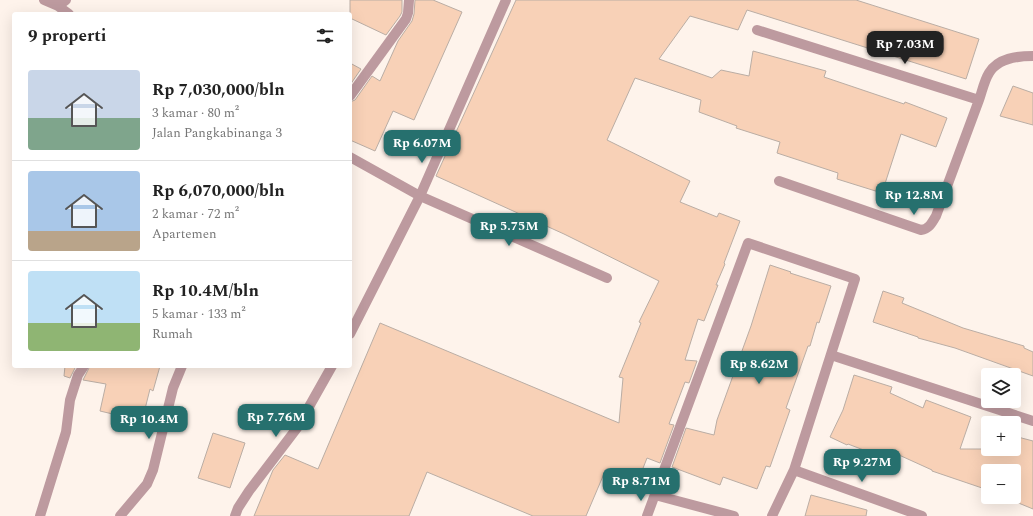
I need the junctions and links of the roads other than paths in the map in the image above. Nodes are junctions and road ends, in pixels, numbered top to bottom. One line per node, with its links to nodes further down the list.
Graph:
1 (44, 0): 4 (street)
2 (409, 0): 8 (street)
3 (506, 0): 12 (street)
4 (62, 3): 5 (street)
5 (68, 12)
6 (757, 30): 9 (street)
7 (1033, 56): 9 (street)
8 (352, 93)
9 (979, 100): 11 (street)
10 (352, 158): 12 (street)
11 (779, 181)
12 (420, 196): 13 (street); 14 (street)
13 (607, 278)
14 (352, 330)
15 (831, 354): 19 (street); 20 (street); 21 (street)
16 (83, 368): 22 (street)
17 (181, 368): 23 (street)
18 (331, 368): 24 (street)
19 (1033, 421)
20 (794, 470): 27 (street); 28 (street)
21 (655, 496): 25 (street); 26 (street)
22 (40, 516)
23 (120, 516)
24 (235, 516)
25 (647, 516)
26 (734, 516)
27 (772, 516)
28 (922, 516)

